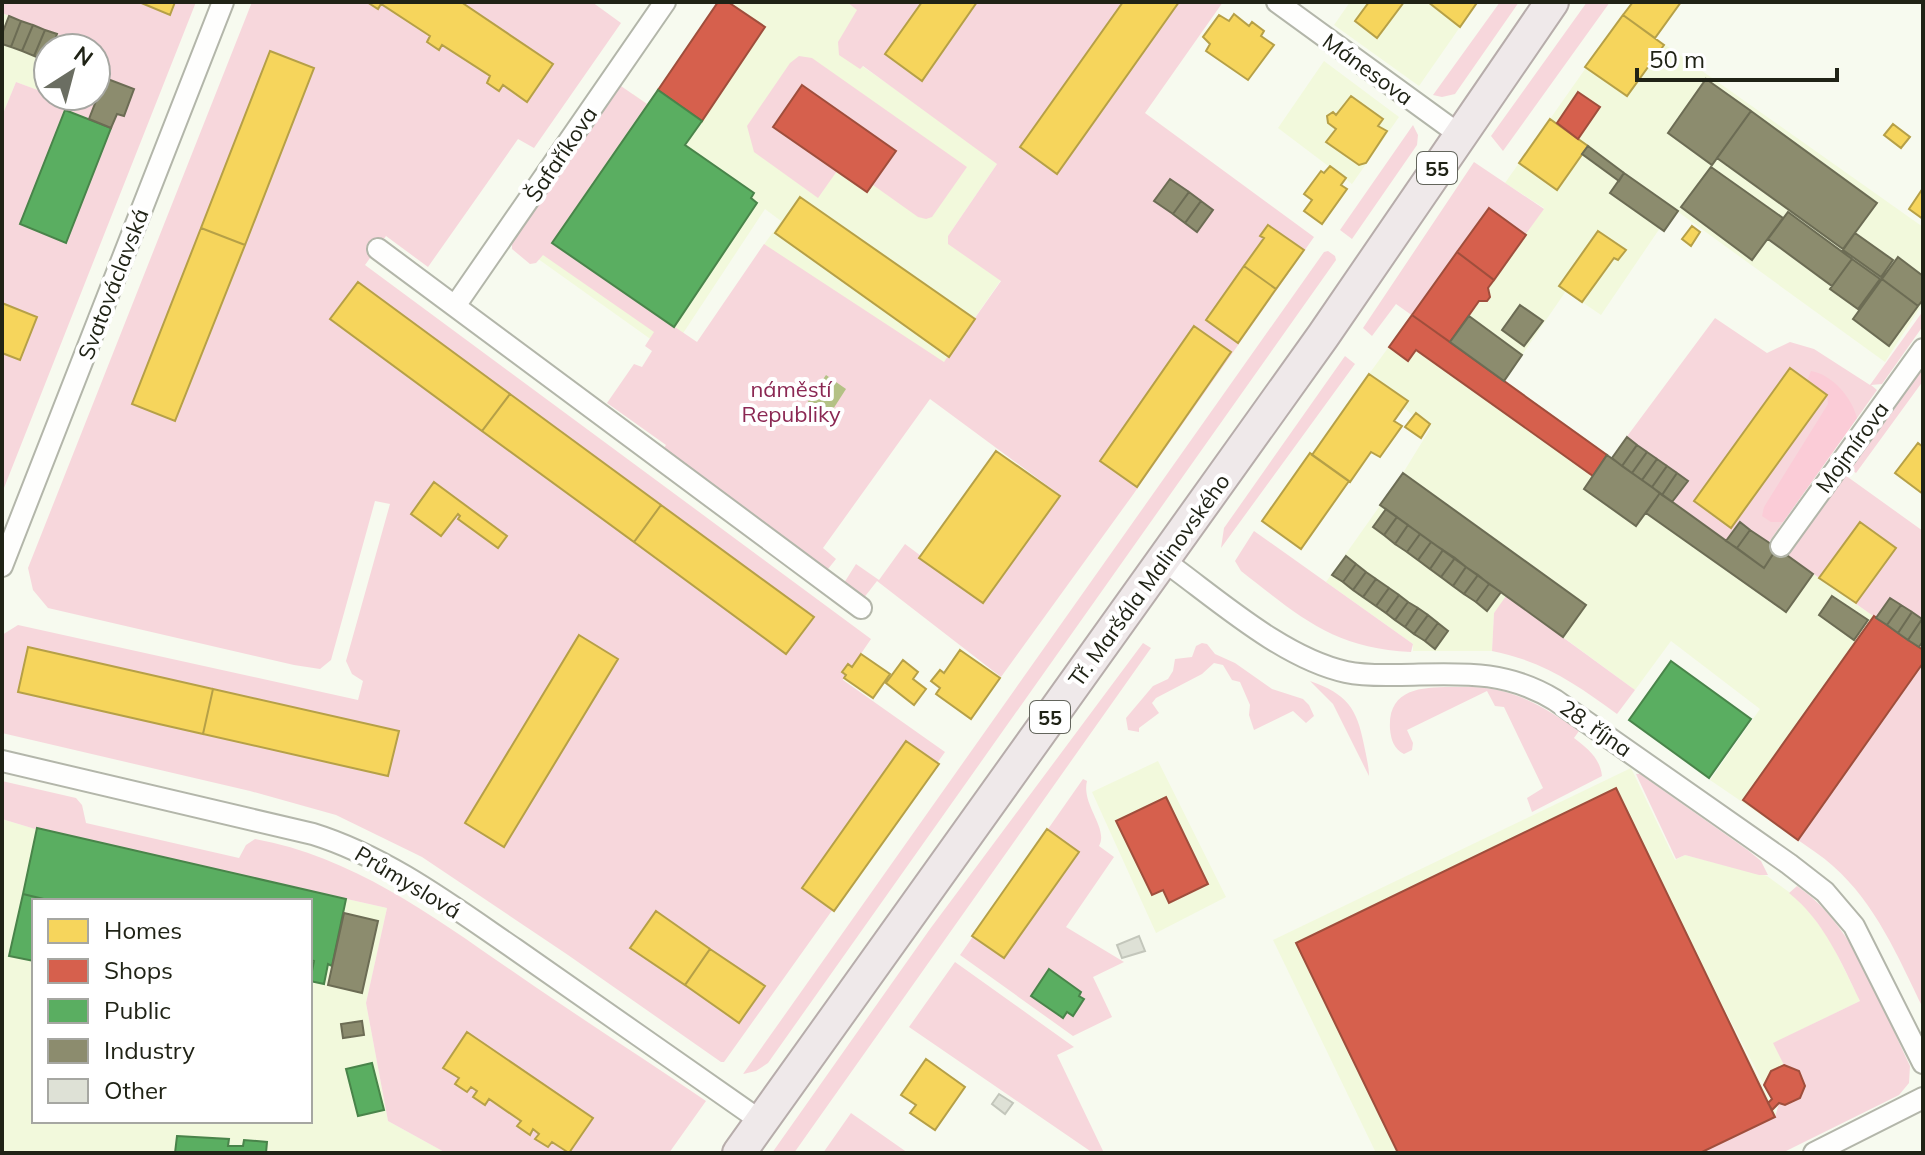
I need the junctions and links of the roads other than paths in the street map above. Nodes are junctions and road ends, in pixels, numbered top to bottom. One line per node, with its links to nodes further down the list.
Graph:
1 (223, 2): 11 (street, Svatováclavská)
2 (665, 2): 7 (street, Šafaříkova)
3 (1277, 2): 5 (street, Mánesova)
4 (1552, 2): 5 (main road, Tř. Maršála Malinovského / 55)
5 (1460, 135): 10 (main road, Tř. Maršála Malinovského / 55)
6 (378, 249): 7 (street)
7 (455, 306): 12 (street)
8 (1923, 349): 9 (street, Mojmírova)
9 (1781, 546)
10 (1163, 560): 14 (street, 28. října); 16 (main road, Tř. Maršála Malinovského / 55)
11 (2, 566)
12 (861, 608)
13 (2, 761): 16 (street, Průmyslová)
14 (1923, 1063)
15 (1923, 1098): 18 (street)
16 (761, 1121): 17 (main road, Tř. Maršála Malinovského / 55)
17 (739, 1153)
18 (1814, 1153)

